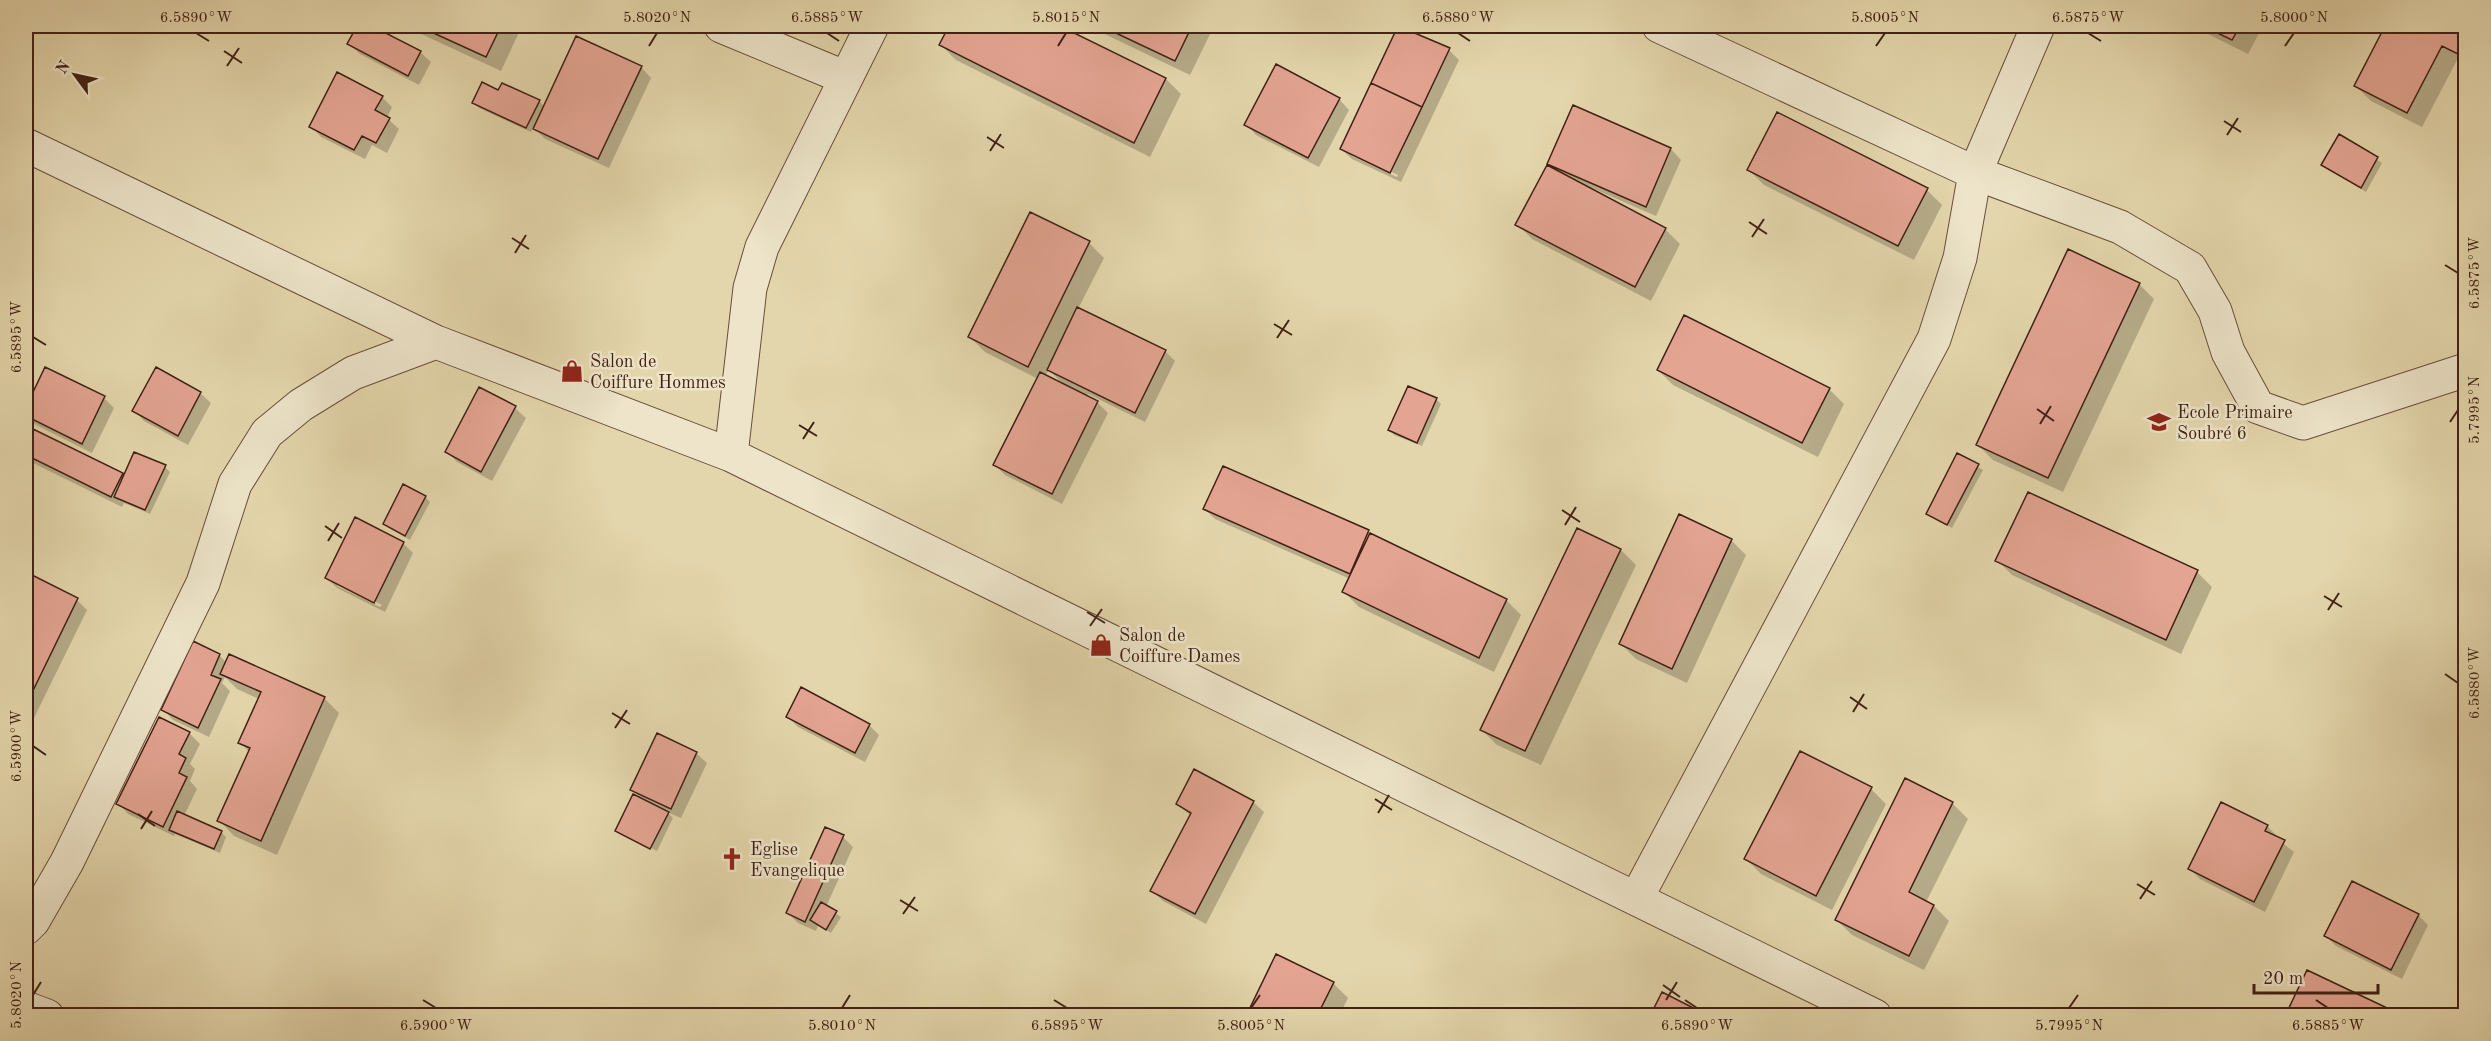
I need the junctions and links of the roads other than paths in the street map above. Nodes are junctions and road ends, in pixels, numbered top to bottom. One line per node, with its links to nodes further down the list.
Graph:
1 (721, 26): 5 (street)
2 (872, 26): 5 (street)
3 (1659, 26): 7 (street)
4 (2038, 26): 7 (street)
5 (846, 78): 10 (street)
6 (26, 145): 8 (street)
7 (1975, 173): 9 (street); 11 (street)
8 (436, 342): 10 (street); 12 (street)
9 (2466, 370)
10 (730, 455): 11 (street)
11 (1637, 897): 15 (street)
12 (26, 928)
13 (26, 1008): 14 (street)
14 (47, 1016)
15 (1875, 1016)

